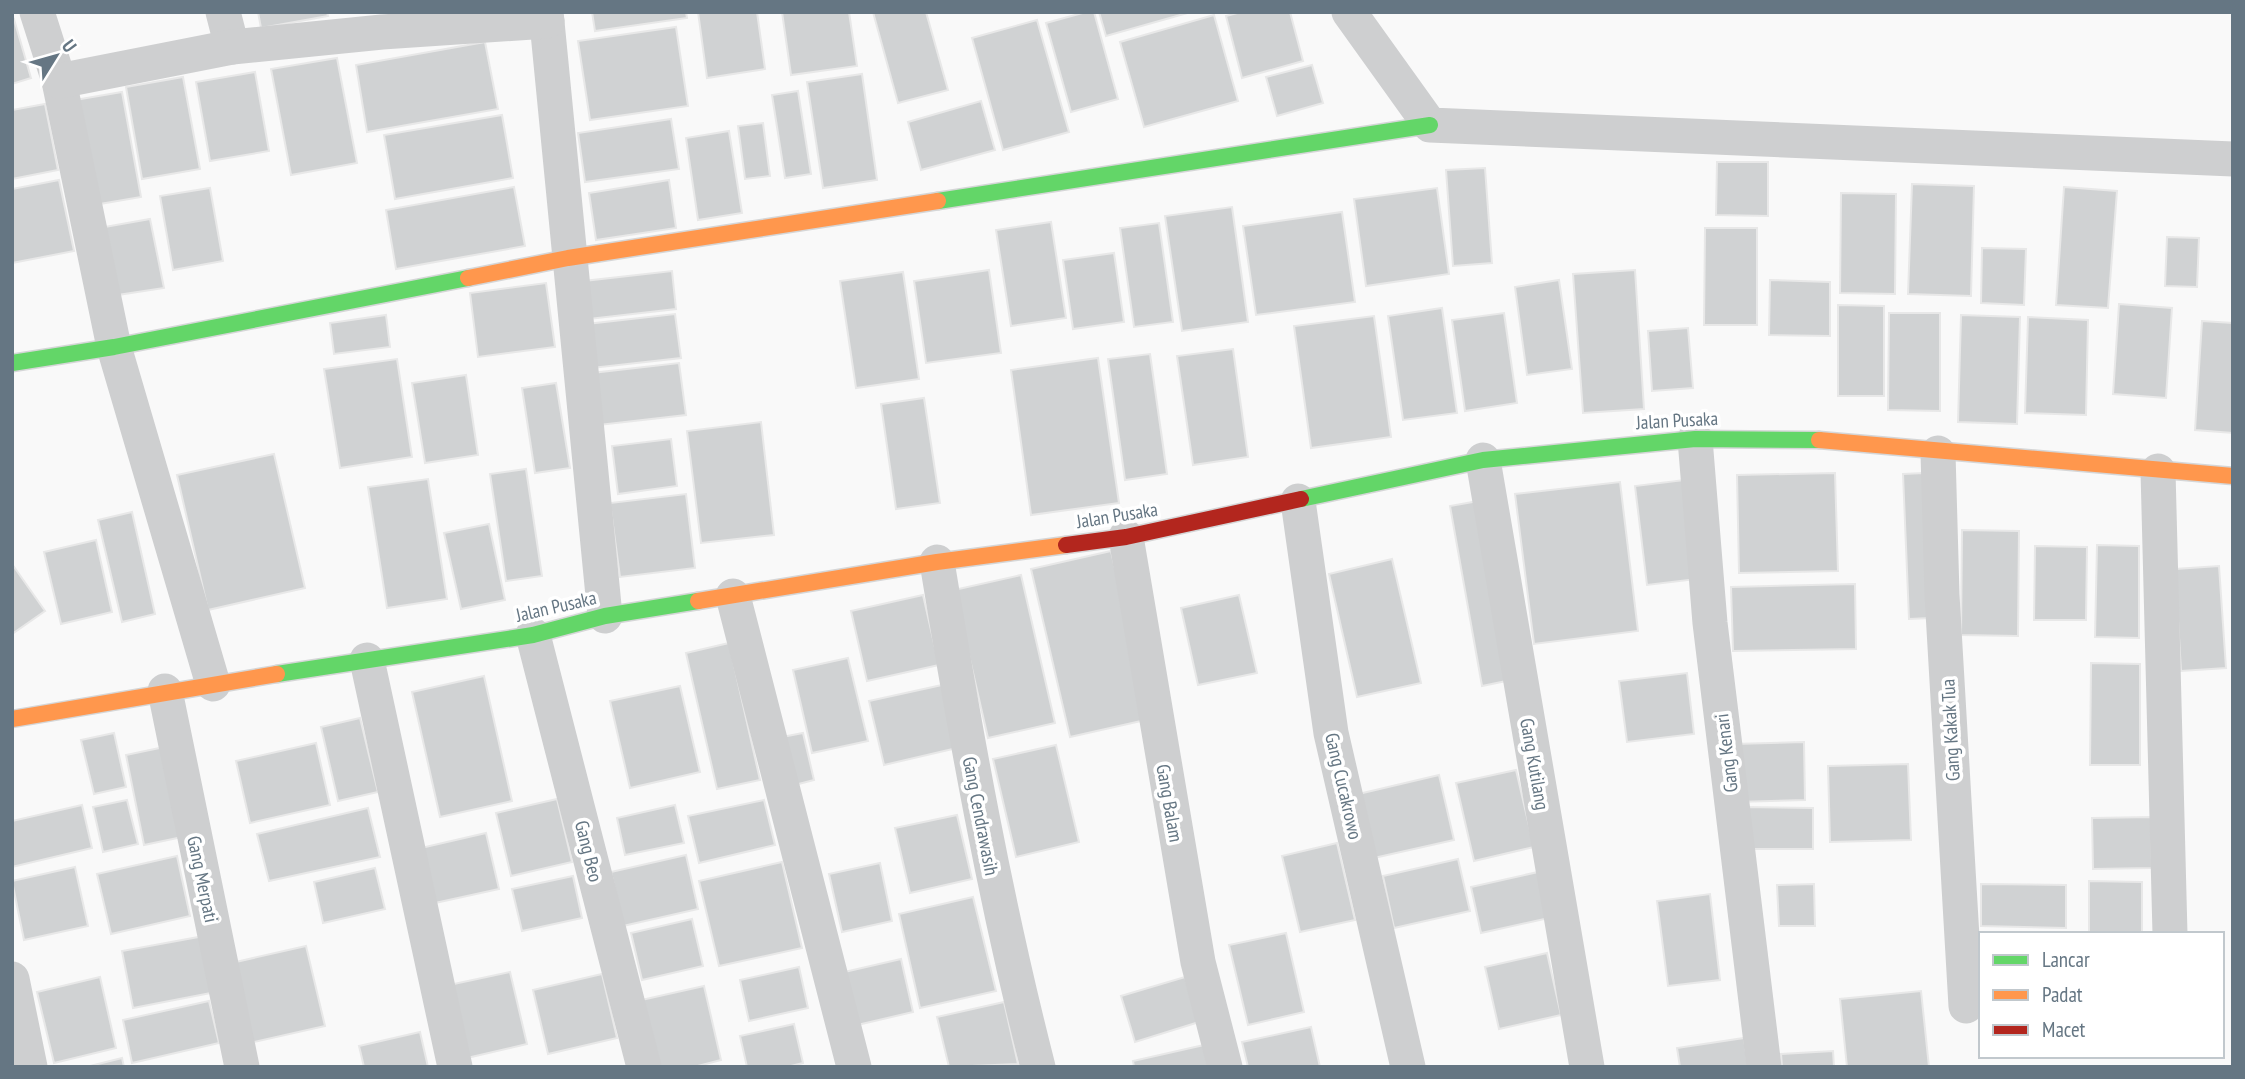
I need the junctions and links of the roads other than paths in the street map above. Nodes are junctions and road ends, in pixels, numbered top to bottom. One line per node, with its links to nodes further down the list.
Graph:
1 (37, 12): 6 (street)
2 (223, 12): 5 (street)
3 (1349, 12): 7 (street)
4 (547, 16): 5 (street); 9 (street)
5 (232, 47): 6 (street)
6 (59, 80): 10 (street)
7 (1430, 125): 8 (street); 9 (main road)
8 (2233, 159)
9 (568, 258): 10 (main road); 21 (street)
10 (114, 347): 11 (main road); 24 (street)
11 (12, 363)
12 (1695, 439): 13 (main road, Jalan Pusaka); 14 (main road, Jalan Pusaka); 39 (street, Gang Kenari)
13 (1938, 453): 15 (main road, Jalan Pusaka); 29 (street, Gang Kakak Tua)
14 (1483, 460): 17 (main road, Jalan Pusaka); 38 (street, Gang Kutilang)
15 (2158, 471): 16 (main road, Jalan Pusaka); 27 (street)
16 (2233, 476)
17 (1298, 501): 18 (main road, Jalan Pusaka); 37 (street, Gang Cucakrowo)
18 (1126, 537): 19 (main road, Jalan Pusaka); 36 (street, Gang Balam)
19 (937, 562): 20 (main road, Jalan Pusaka); 35 (street, Gang Cendrawasih)
20 (733, 596): 21 (main road, Jalan Pusaka); 34 (street)
21 (605, 616): 22 (main road, Jalan Pusaka)
22 (534, 635): 23 (main road, Jalan Pusaka); 33 (street, Gang Beo)
23 (367, 660): 24 (main road, Jalan Pusaka); 32 (street)
24 (213, 684): 25 (main road, Jalan Pusaka)
25 (165, 691): 26 (main road, Jalan Pusaka); 31 (street, Gang Merpati)
26 (12, 719)
27 (2169, 932)
28 (12, 979): 30 (street)
29 (1966, 1006)
30 (30, 1067)
31 (242, 1067)
32 (456, 1067)
33 (644, 1067)
34 (855, 1067)
35 (1038, 1067)
36 (1225, 1067)
37 (1408, 1067)
38 (1587, 1067)
39 (1764, 1067)

